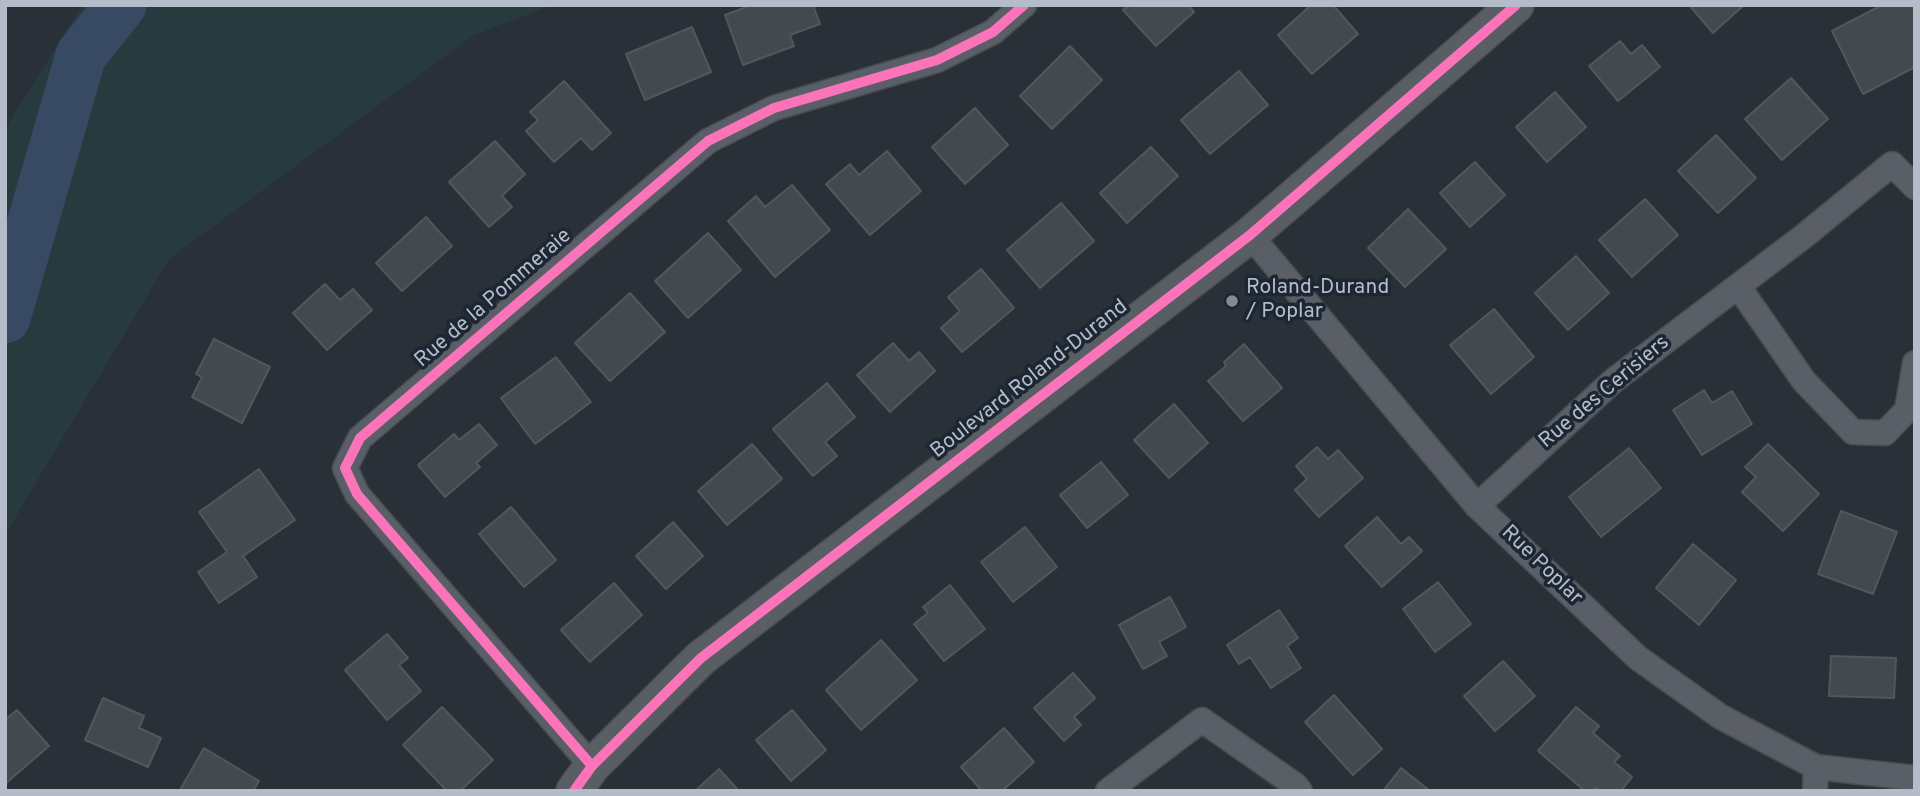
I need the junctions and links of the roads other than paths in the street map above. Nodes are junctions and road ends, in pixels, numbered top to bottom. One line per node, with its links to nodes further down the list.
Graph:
1 (1024, 5): 8 (street, Rue de la Pommeraie)
2 (1516, 5): 4 (street, Boulevard Roland-Durand)
3 (1915, 187): 5 (street, Rue des Cerisiers)
4 (1250, 235): 7 (street, Rue Poplar); 8 (street, Boulevard Roland-Durand)
5 (1738, 286): 6 (street); 7 (street, Rue des Cerisiers)
6 (1915, 363)
7 (1477, 506): 10 (street, Rue Poplar)
8 (583, 778)
9 (1915, 778): 10 (street, Rue Poplar)
10 (1816, 779)
11 (1108, 791): 12 (street)
12 (1300, 791)

